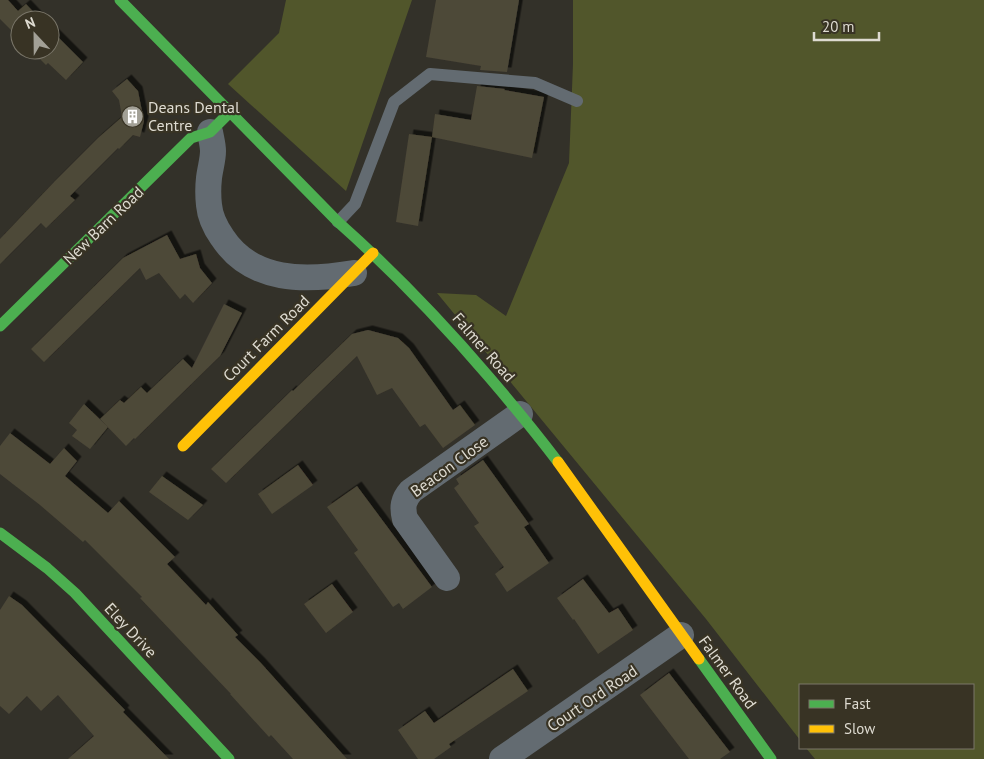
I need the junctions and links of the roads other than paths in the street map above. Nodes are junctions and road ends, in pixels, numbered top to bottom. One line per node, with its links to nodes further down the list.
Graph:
1 (120, 0): 3 (main road, Falmer Road)
2 (576, 101): 5 (lane)
3 (230, 112): 4 (main road, New Barn Road); 5 (main road, Falmer Road)
4 (210, 132): 7 (street); 8 (main road, New Barn Road)
5 (338, 222): 6 (main road, Falmer Road)
6 (373, 254): 7 (main road, Court Farm Road); 9 (main road, Falmer Road)
7 (354, 273): 10 (main road, Court Farm Road)
8 (0, 326)
9 (520, 414): 12 (street, Beacon Close); 13 (main road, Falmer Road)
10 (183, 446)
11 (0, 533): 14 (main road, Eley Drive)
12 (448, 578)
13 (681, 635): 15 (street, Court Ord Road); 16 (main road, Falmer Road)
14 (229, 759)
15 (502, 759)
16 (771, 759)

